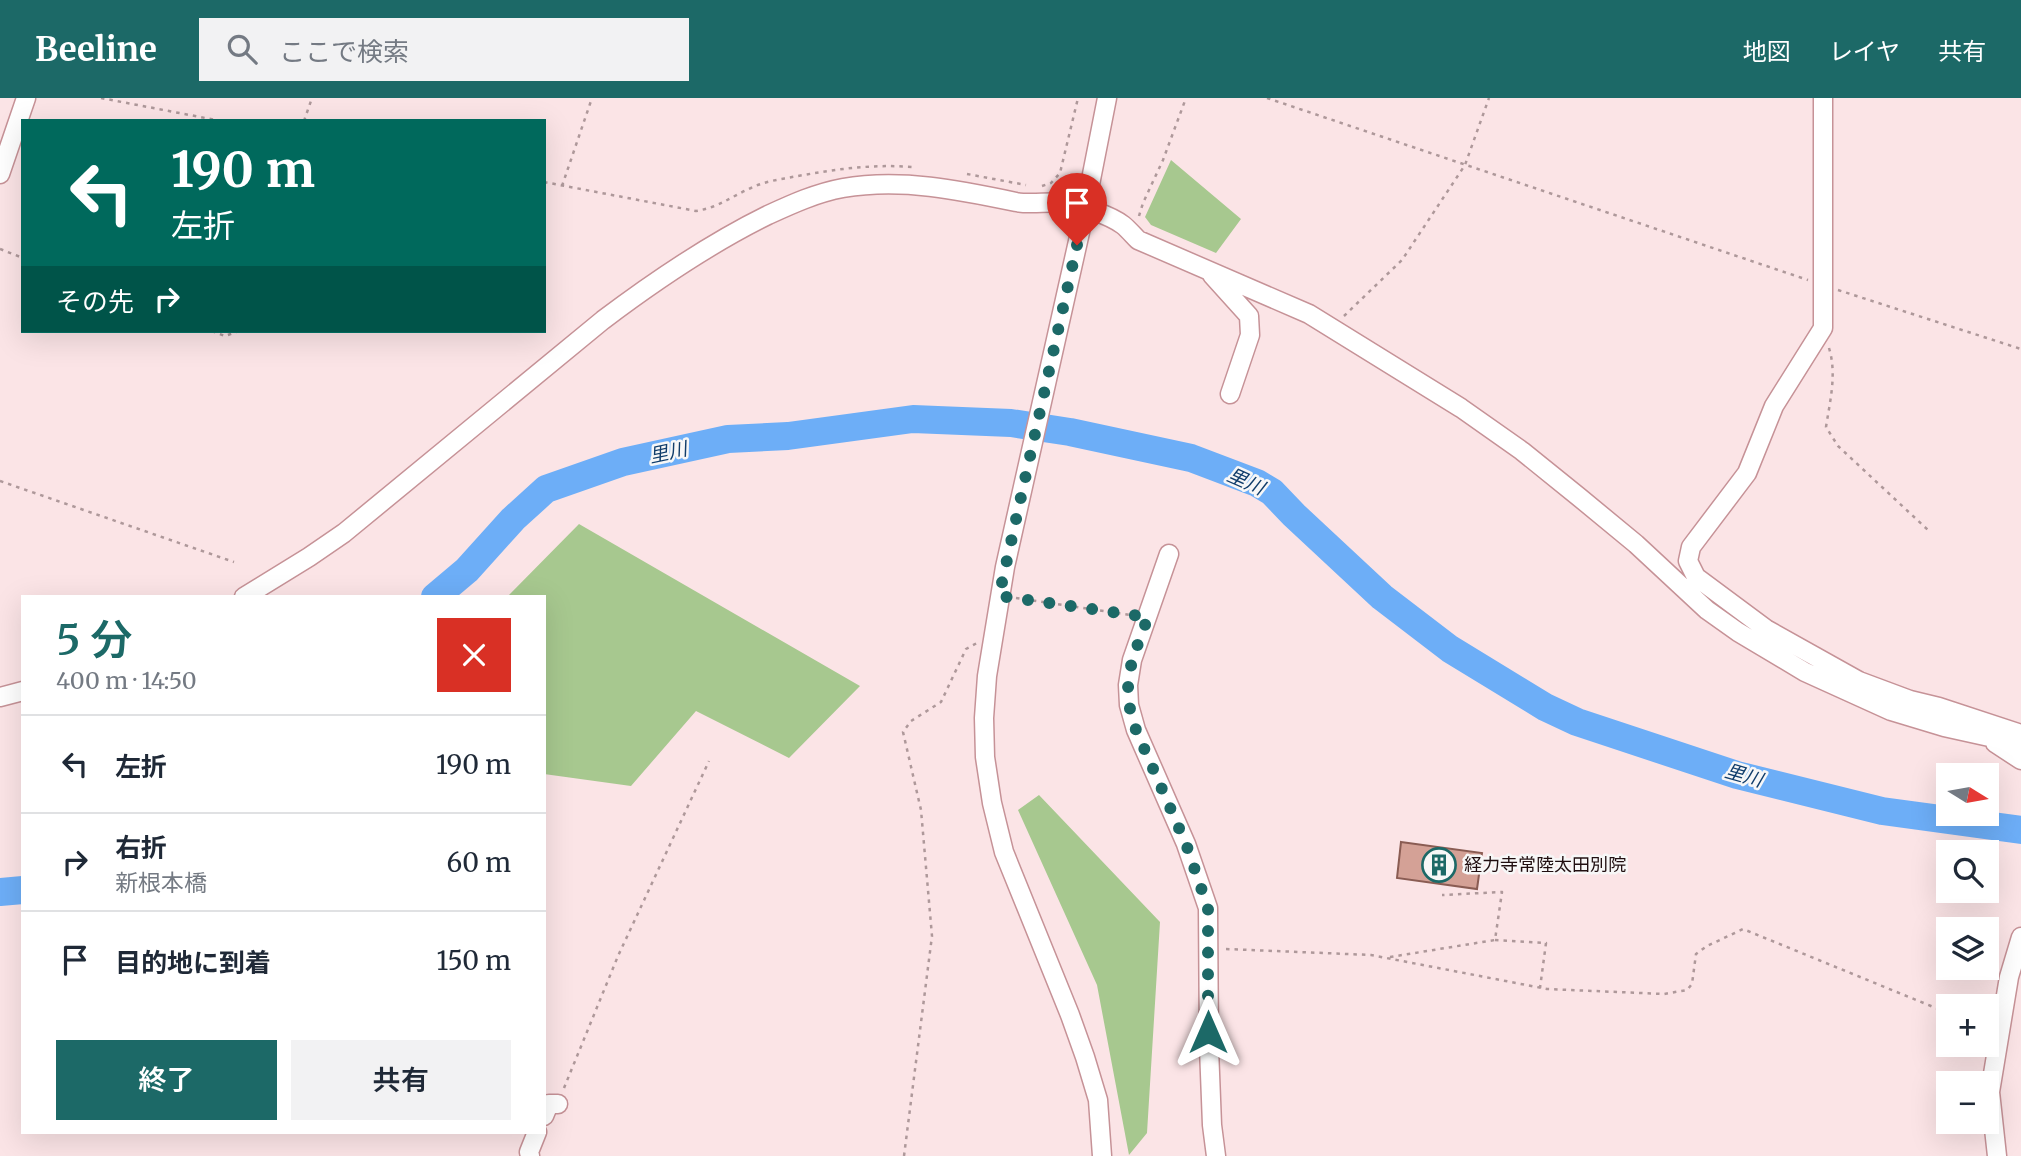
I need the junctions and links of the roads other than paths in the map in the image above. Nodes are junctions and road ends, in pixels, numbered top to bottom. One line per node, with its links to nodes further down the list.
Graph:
1 (26, 98): 4 (street)
2 (1107, 98): 5 (street)
3 (1823, 98): 9 (street)
4 (0, 174)
5 (1084, 214): 6 (street); 10 (street); 21 (street)
6 (1207, 270): 7 (street); 11 (street)
7 (1230, 394)
8 (1169, 554): 22 (street)
9 (1696, 577): 11 (street); 14 (street)
10 (247, 595)
11 (1731, 627): 15 (street)
12 (21, 692): 13 (street)
13 (0, 697)
14 (2021, 734)
15 (1986, 737): 16 (street); 17 (street)
16 (2021, 744)
17 (2021, 760)
18 (2021, 937): 23 (street)
19 (536, 1134): 20 (street)
20 (530, 1156)
21 (1102, 1156)
22 (1216, 1156)
23 (1997, 1156)

